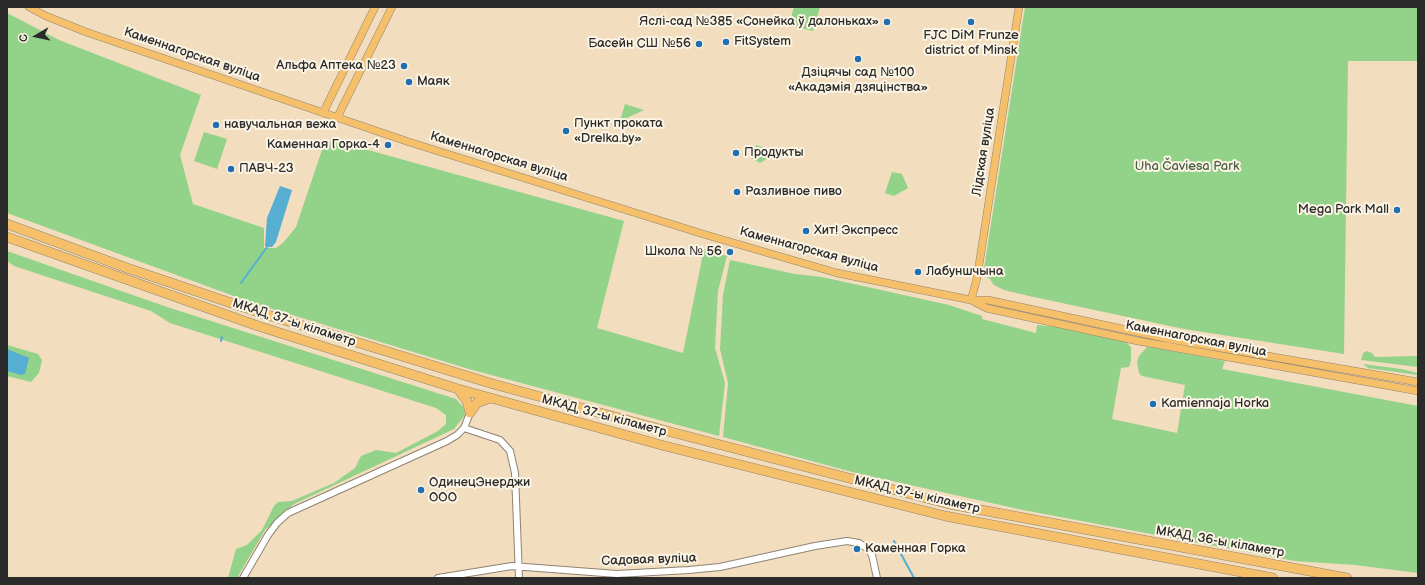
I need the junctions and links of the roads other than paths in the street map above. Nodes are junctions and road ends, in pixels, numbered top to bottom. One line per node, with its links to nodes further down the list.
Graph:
1 (29, 7): 5 (main road, Каменнагорская вуліца)
2 (375, 7): 5 (main road)
3 (392, 7): 6 (main road)
4 (1019, 7): 9 (main road, Лідская вуліца)
5 (323, 113): 6 (main road, Каменнагорская вуліца)
6 (337, 118): 9 (main road, Каменнагорская вуліца)
7 (7, 224): 16 (highway, МКАД, 37-ы кіламетр)
8 (7, 237): 11 (highway, МКАД, 37-ы кіламетр)
9 (971, 300): 10 (main road, Каменнагорская вуліца); 12 (main road, Каменнагорская вуліца)
10 (1418, 382)
11 (458, 389): 13 (highway, МКАД, 37-ы кіламетр); 14 (highway)
12 (1418, 391)
13 (490, 398): 14 (highway); 17 (highway, МКАД, 37-ы кіламетр)
14 (470, 413): 15 (street)
15 (464, 428): 18 (street); 19 (street)
16 (1089, 531): 24 (highway, МКАД, 36-ы кіламетр)
17 (1086, 544): 23 (highway, МКАД, 36-ы кіламетр)
18 (519, 567): 20 (street, Садовая вуліца); 21 (street); 22 (street, Садовая вуліца)
19 (243, 578)
20 (438, 578)
21 (519, 578)
22 (877, 578)
23 (1273, 578)
24 (1347, 578)

